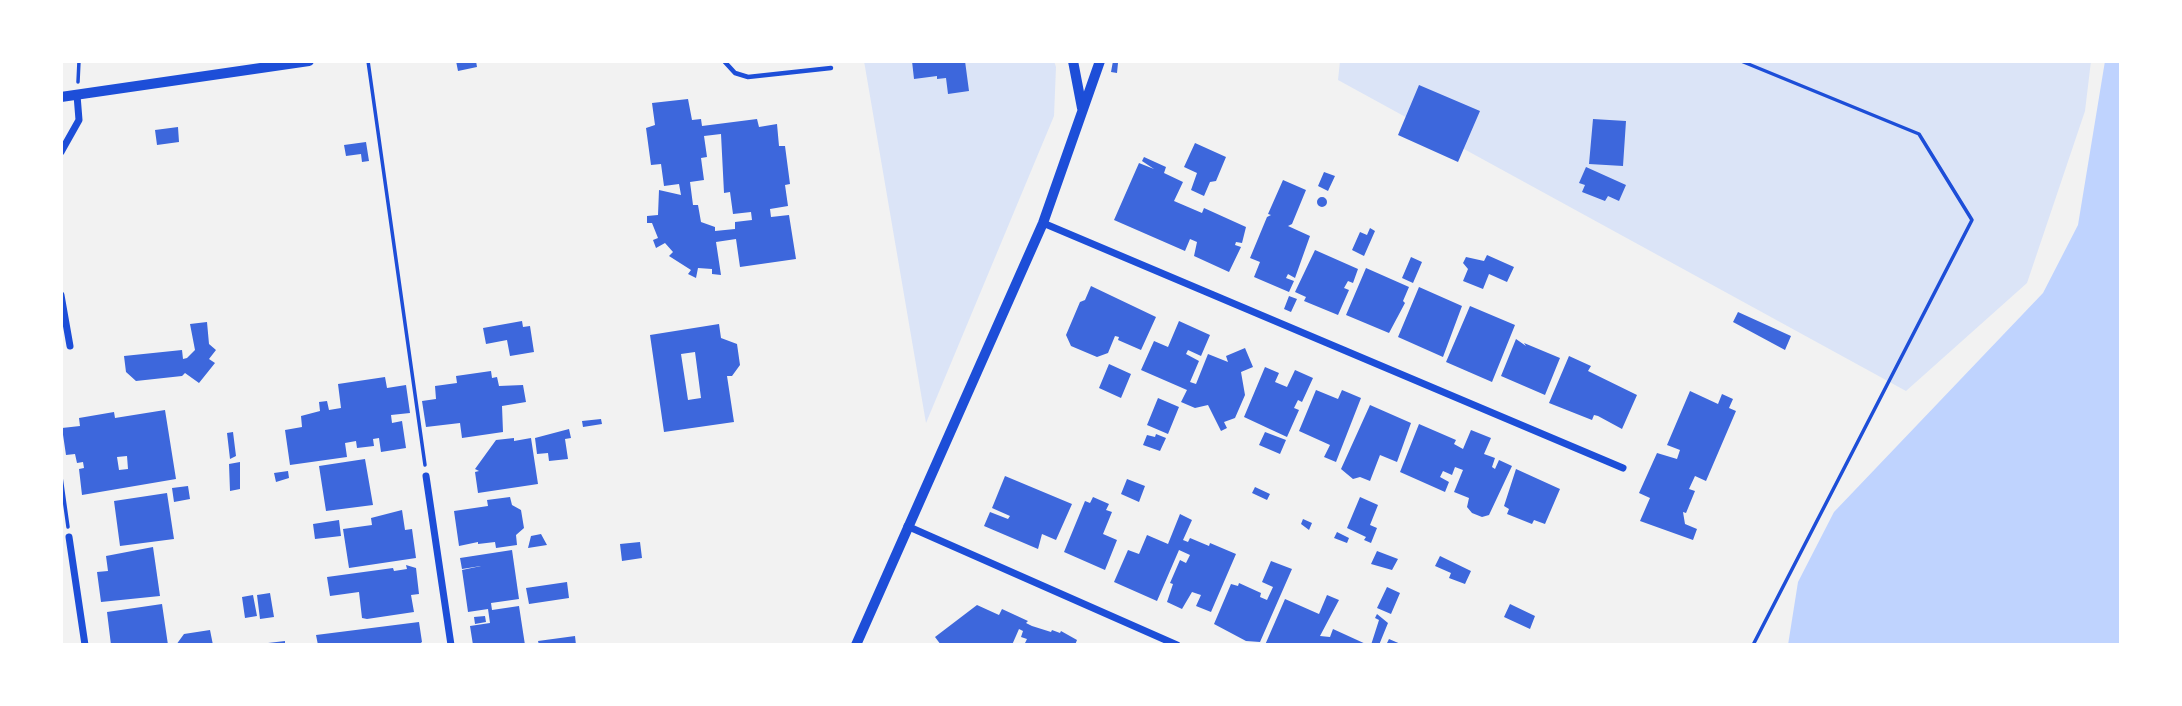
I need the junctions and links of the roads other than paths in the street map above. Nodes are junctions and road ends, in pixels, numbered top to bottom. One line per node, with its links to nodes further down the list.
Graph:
1 (309, 61): 5 (street)
2 (724, 61): 6 (lane)
3 (1073, 61): 9 (street)
4 (1100, 61): 9 (street)
5 (270, 64): 7 (street)
6 (831, 68)
7 (77, 95): 8 (street); 10 (street)
8 (61, 97)
9 (1083, 111): 11 (street)
10 (61, 152)
11 (1043, 223): 14 (street); 16 (street)
12 (61, 295): 13 (street)
13 (70, 346)
14 (1623, 468)
15 (426, 476): 19 (street)
16 (907, 526): 20 (street); 21 (street)
17 (69, 537): 18 (street)
18 (85, 645)
19 (451, 645)
20 (856, 645)
21 (1177, 645)

